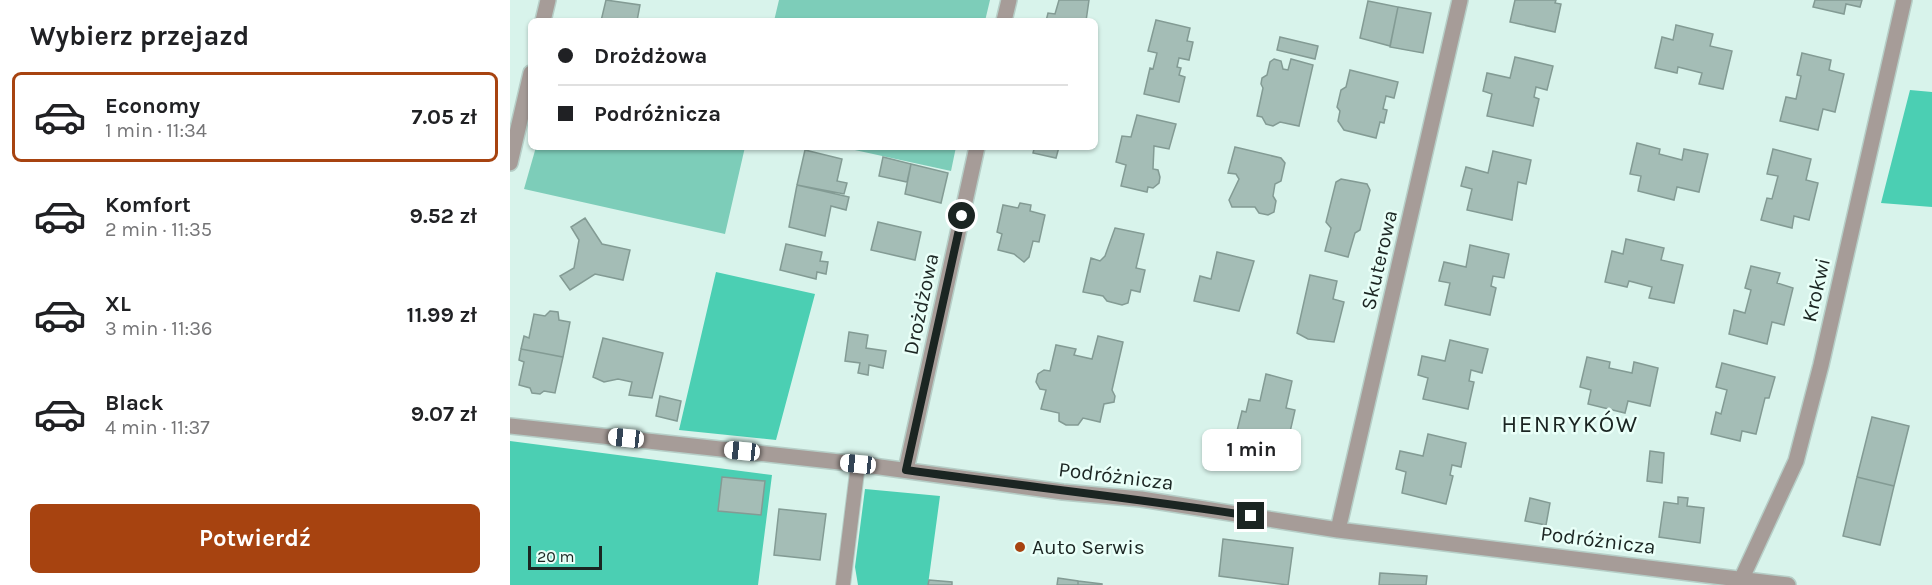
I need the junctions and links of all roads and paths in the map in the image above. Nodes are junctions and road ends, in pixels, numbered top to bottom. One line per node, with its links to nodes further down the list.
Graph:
1 (548, 0): 5 (street)
2 (1009, 0): 6 (street)
3 (1460, 0): 13 (street, Skuterowa)
4 (1904, 0): 14 (street, Krokwi)
5 (544, 18)
6 (1006, 18)
7 (528, 86): 9 (street)
8 (976, 150): 12 (street, Drożdżowa)
9 (510, 163)
10 (510, 426): 11 (street, Podróżnicza)
11 (858, 464): 12 (street, Podróżnicza); 15 (lane)
12 (906, 470): 13 (street, Podróżnicza)
13 (1338, 530): 14 (street, Podróżnicza)
14 (1741, 580): 16 (street, Podróżnicza)
15 (843, 585)
16 (1788, 585)

